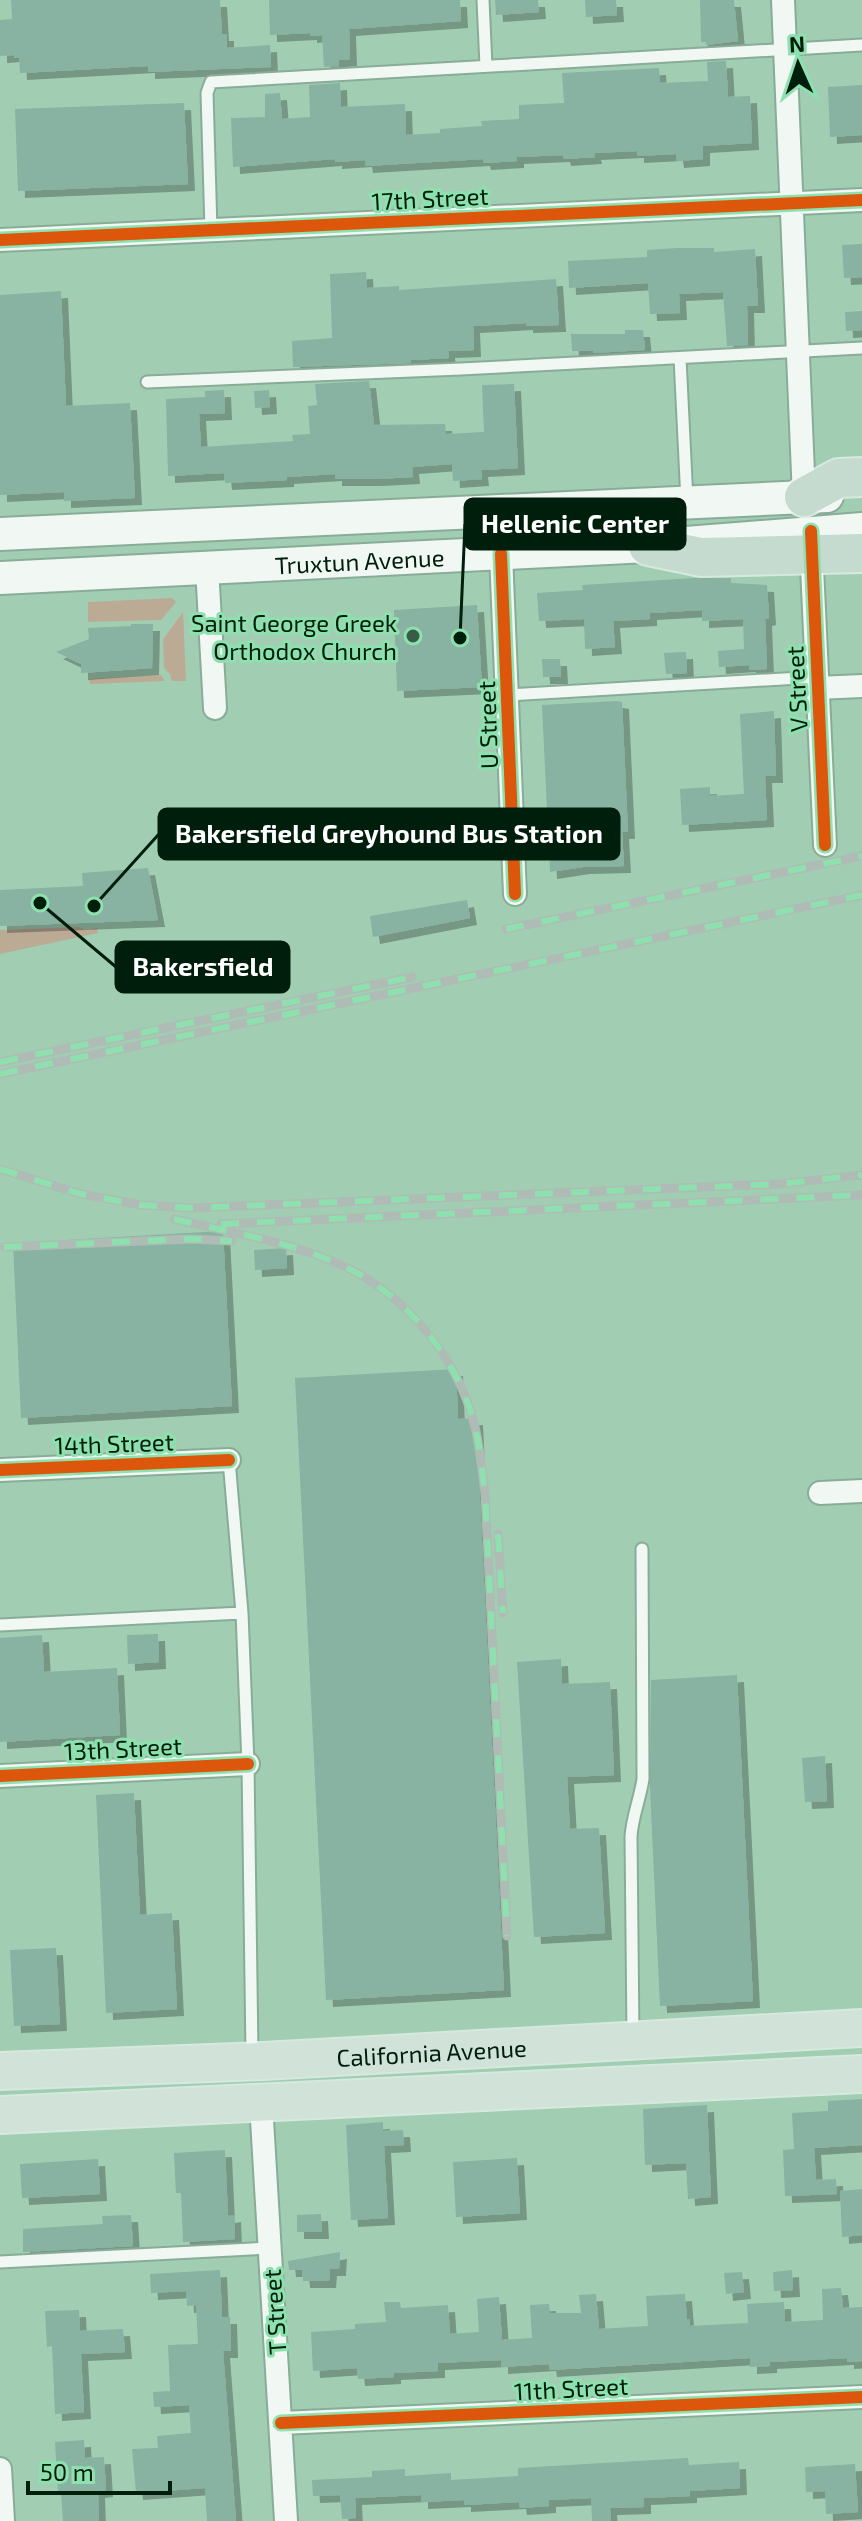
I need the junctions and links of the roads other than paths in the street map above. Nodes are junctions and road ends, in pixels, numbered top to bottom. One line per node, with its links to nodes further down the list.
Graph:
1 (483, 0): 5 (lane)
2 (783, 0): 4 (street, V Street)
3 (862, 45): 4 (lane)
4 (785, 49): 5 (lane); 7 (street, V Street)
5 (486, 66): 8 (lane)
6 (862, 200): 7 (street, 17th Street)
7 (790, 203): 8 (street, 17th Street); 11 (street, V Street)
8 (211, 230): 9 (street, 17th Street)
9 (0, 240)
10 (862, 348): 11 (lane)
11 (798, 350): 12 (lane); 17 (street, V Street)
12 (680, 358): 13 (lane); 16 (lane)
13 (147, 382)
14 (862, 477): 17 (highway)
15 (862, 495): 17 (main road, Truxtun Avenue)
16 (687, 502): 17 (main road, Truxtun Avenue); 19 (main road, Truxtun Avenue)
17 (808, 528): 18 (main road, Truxtun Avenue); 20 (highway); 20 (main road); 21 (highway); 25 (street, V Street)
18 (862, 529)
19 (0, 534)
20 (648, 546): 22 (main road, Truxtun Avenue)
21 (862, 553)
22 (501, 554): 23 (main road, Truxtun Avenue); 27 (street, U Street)
23 (207, 568): 24 (main road, Truxtun Avenue); 28 (street)
24 (0, 578)
25 (817, 683): 26 (street); 27 (lane); 29 (street, V Street)
26 (862, 686)
27 (508, 695): 30 (street, U Street)
28 (215, 708)
29 (825, 845)
30 (515, 894)
31 (229, 1460): 32 (street, 14th Street); 36 (lane)
32 (0, 1470)
33 (862, 1491): 34 (street)
34 (820, 1493)
35 (642, 1549): 41 (lane)
36 (242, 1613): 37 (lane); 38 (lane)
37 (0, 1625)
38 (248, 1764): 39 (street, 13th Street); 43 (lane)
39 (0, 1776)
40 (862, 2028): 41 (main road, California Avenue)
41 (634, 2041): 42 (main road, California Avenue); 46 (main road)
42 (356, 2056): 43 (main road, California Avenue); 47 (main road)
43 (252, 2061): 44 (main road, California Avenue)
44 (0, 2071)
45 (862, 2074): 46 (main road, California Avenue)
46 (504, 2091): 47 (main road, California Avenue)
47 (261, 2103): 48 (main road, California Avenue); 49 (street, T Street)
48 (0, 2115)
49 (270, 2248): 50 (lane); 52 (street, T Street)
50 (0, 2262)
51 (862, 2397): 52 (street, 11th Street)
52 (281, 2423): 55 (street, T Street)
53 (0, 2469): 54 (street)
54 (3, 2521)
55 (286, 2521)

